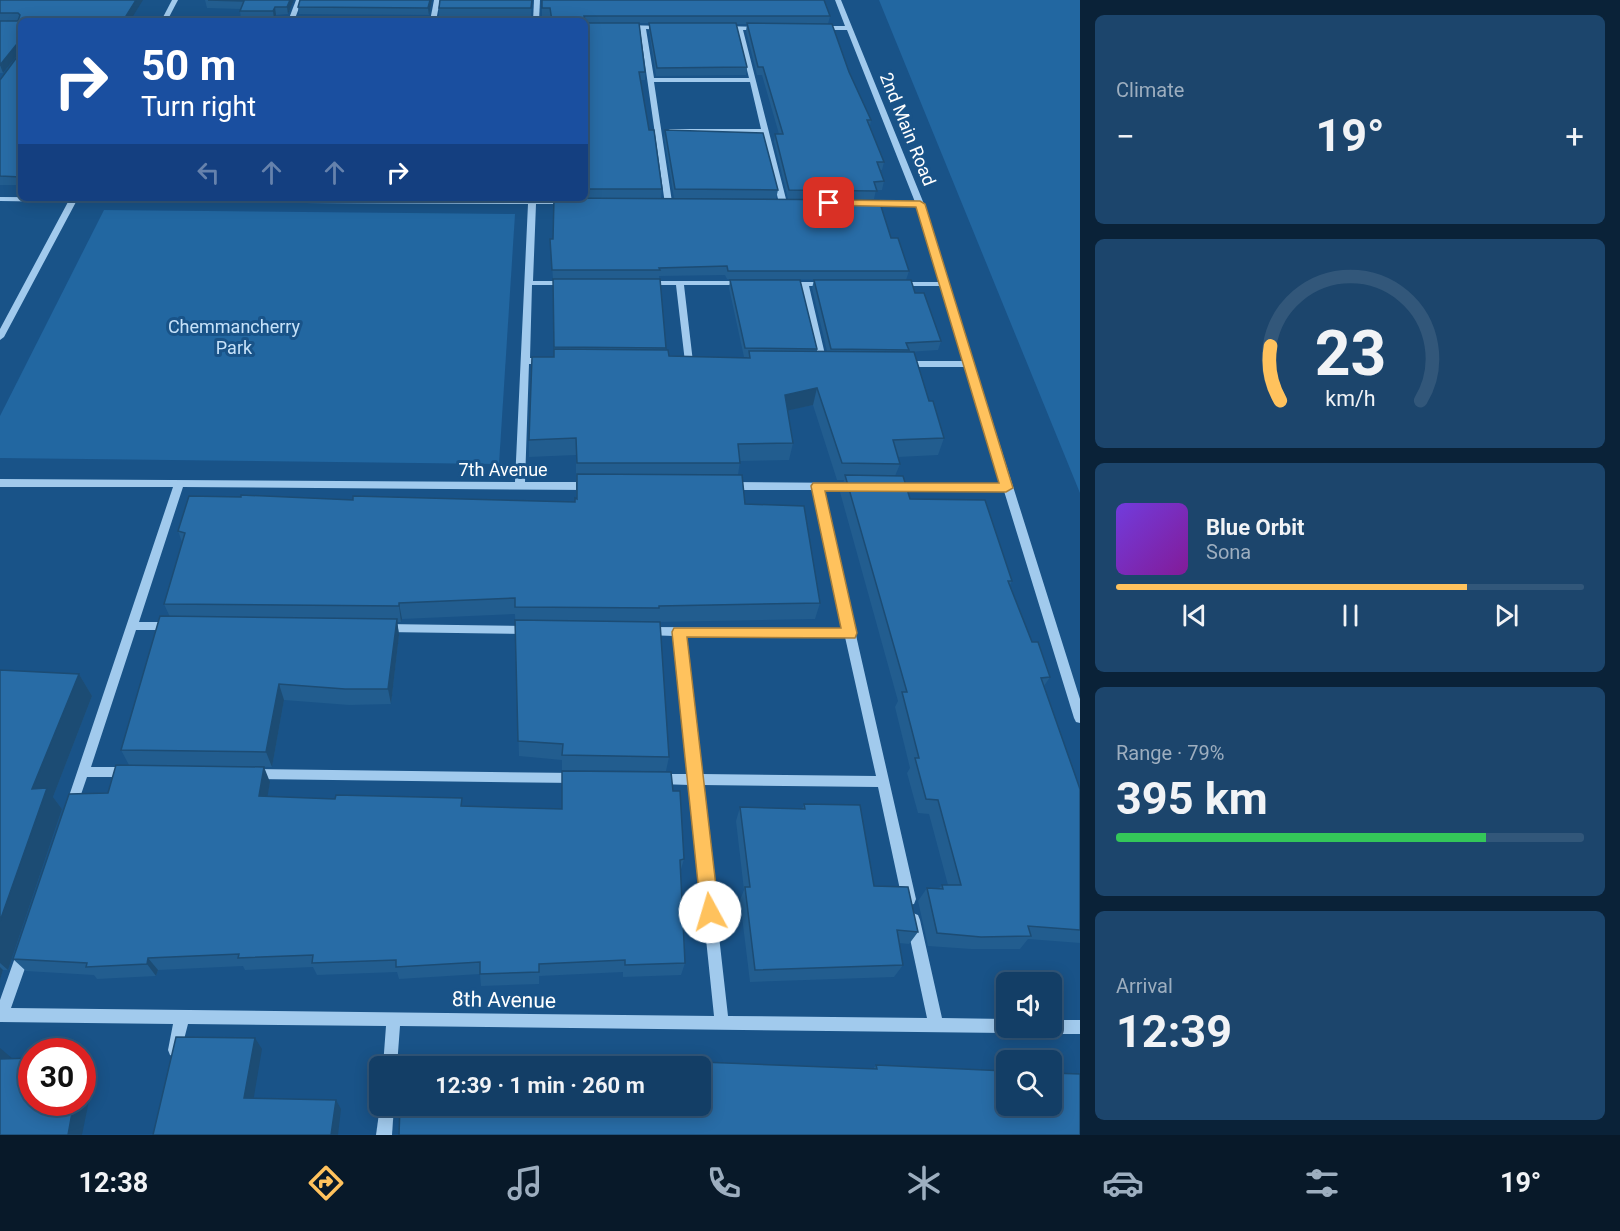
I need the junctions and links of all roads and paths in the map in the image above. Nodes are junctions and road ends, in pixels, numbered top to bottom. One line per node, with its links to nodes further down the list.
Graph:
1 (175, 0): 6 (street)
2 (299, 0): 7 (street)
3 (437, 0): 8 (street)
4 (537, 0): 9 (street)
5 (838, 0): 17 (street, 2nd Main Road)
6 (166, 18)
7 (292, 18)
8 (434, 18)
9 (536, 18)
10 (620, 27): 11 (street)
11 (643, 27): 12 (street); 18 (street)
12 (675, 28)
13 (718, 28): 14 (street)
14 (740, 28): 15 (street); 19 (street)
15 (762, 28)
16 (817, 28): 17 (street)
17 (850, 28): 35 (street, 2nd Main Road)
18 (651, 80): 19 (street); 20 (street)
19 (753, 80): 21 (street)
20 (658, 130): 21 (street); 29 (street)
21 (766, 131): 32 (street)
22 (0, 199): 23 (street)
23 (18, 199)
24 (73, 201): 46 (street)
25 (532, 201): 36 (street)
26 (555, 201): 27 (street)
27 (578, 202)
28 (657, 202): 29 (street)
29 (668, 202): 30 (street)
30 (680, 202)
31 (772, 203): 32 (street)
32 (783, 203): 33 (street)
33 (795, 203)
34 (852, 203): 35 (street)
35 (920, 204): 45 (street, 2nd Main Road)
36 (529, 283): 37 (street); 47 (street)
37 (575, 283)
38 (633, 283): 39 (street)
39 (680, 283): 40 (street); 50 (street)
40 (747, 283)
41 (781, 284): 42 (street)
42 (804, 284): 43 (street); 53 (street)
43 (839, 284)
44 (885, 284): 45 (street)
45 (944, 284): 56 (street, 2nd Main Road)
46 (0, 337)
47 (525, 361): 48 (street); 59 (street)
48 (561, 361)
49 (677, 362): 50 (street)
50 (689, 362): 51 (street)
51 (700, 362)
52 (812, 363): 53 (street)
53 (824, 363): 54 (street)
54 (835, 363)
55 (890, 364): 56 (street)
56 (968, 364): 65 (street, 2nd Main Road)
57 (0, 483): 58 (street, 7th Avenue)
58 (179, 484): 59 (street, 7th Avenue); 66 (street)
59 (520, 485): 60 (street, 7th Avenue)
60 (603, 486)
61 (722, 486): 62 (street)
62 (817, 486): 63 (street); 72 (street)
63 (865, 487)
64 (876, 487): 65 (street)
65 (1006, 488): 73 (street, 2nd Main Road)
66 (132, 626): 67 (street); 74 (street)
67 (179, 626)
68 (370, 628): 69 (street)
69 (537, 630)
70 (632, 631): 71 (street)
71 (679, 632): 72 (street); 79 (street)
72 (850, 633): 80 (street)
73 (1080, 718)
74 (83, 772): 75 (street); 81 (street)
75 (142, 772)
76 (236, 774): 77 (street)
77 (590, 778)
78 (649, 779): 79 (street)
79 (696, 779): 80 (street); 86 (street)
80 (883, 782): 87 (street)
81 (69, 816)
82 (28, 938): 83 (street)
83 (1, 1015): 84 (street, 8th Avenue)
84 (183, 1017): 85 (street, 8th Avenue); 92 (street)
85 (394, 1019): 86 (street, 8th Avenue); 91 (street)
86 (722, 1023): 87 (street, 8th Avenue)
87 (936, 1025): 88 (street, 8th Avenue)
88 (996, 1026)
89 (1062, 1027): 90 (street)
90 (1080, 1027)
91 (391, 1056)
92 (173, 1060)
93 (386, 1116): 94 (street)
94 (384, 1135)

